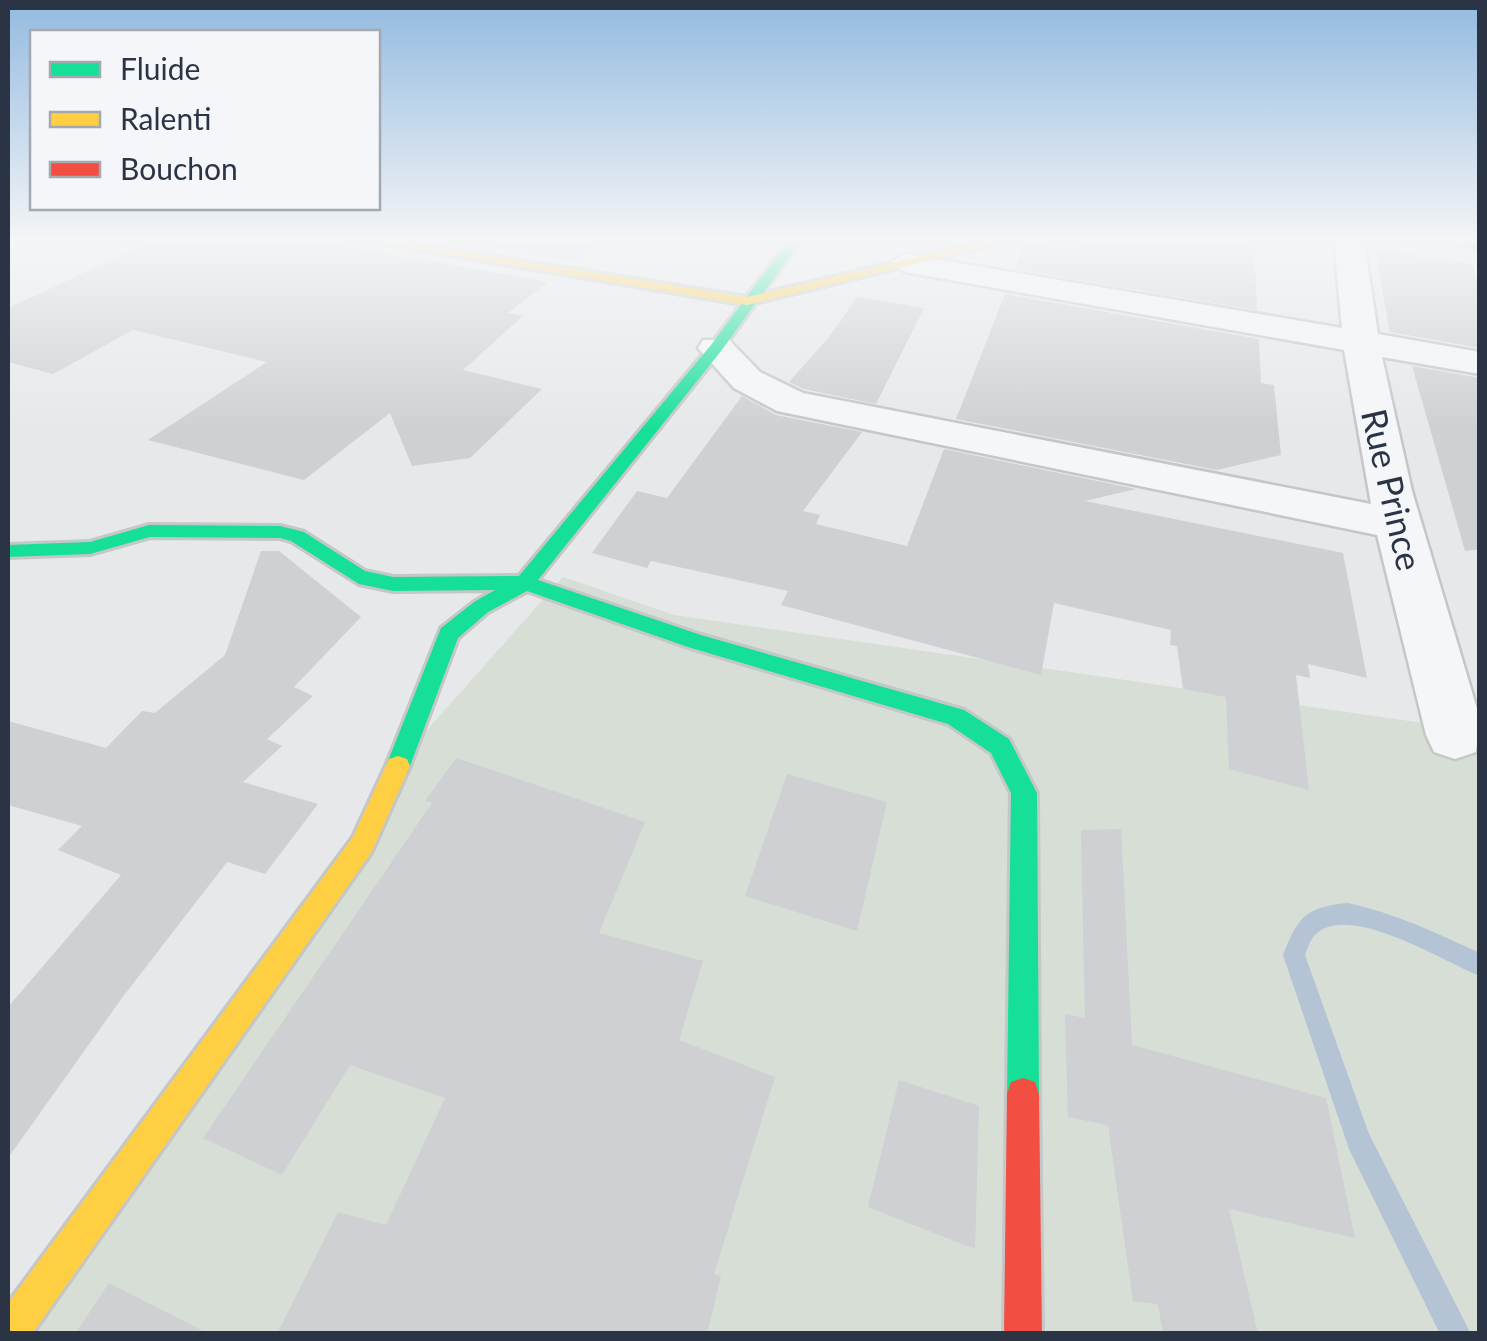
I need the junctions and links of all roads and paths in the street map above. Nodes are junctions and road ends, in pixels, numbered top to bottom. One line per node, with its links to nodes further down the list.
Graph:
1 (746, 304): 5 (street)
2 (1131, 304): 4 (street)
3 (1354, 304): 4 (street, Rue Prince)
4 (1358, 344): 6 (street); 7 (street, Rue Prince)
5 (716, 348): 7 (street); 9 (street)
6 (1480, 363)
7 (1396, 524): 10 (street, Rue Prince)
8 (8, 551): 9 (street)
9 (525, 583): 11 (street); 12 (street)
10 (1455, 735)
11 (8, 1334)
12 (1022, 1334)

